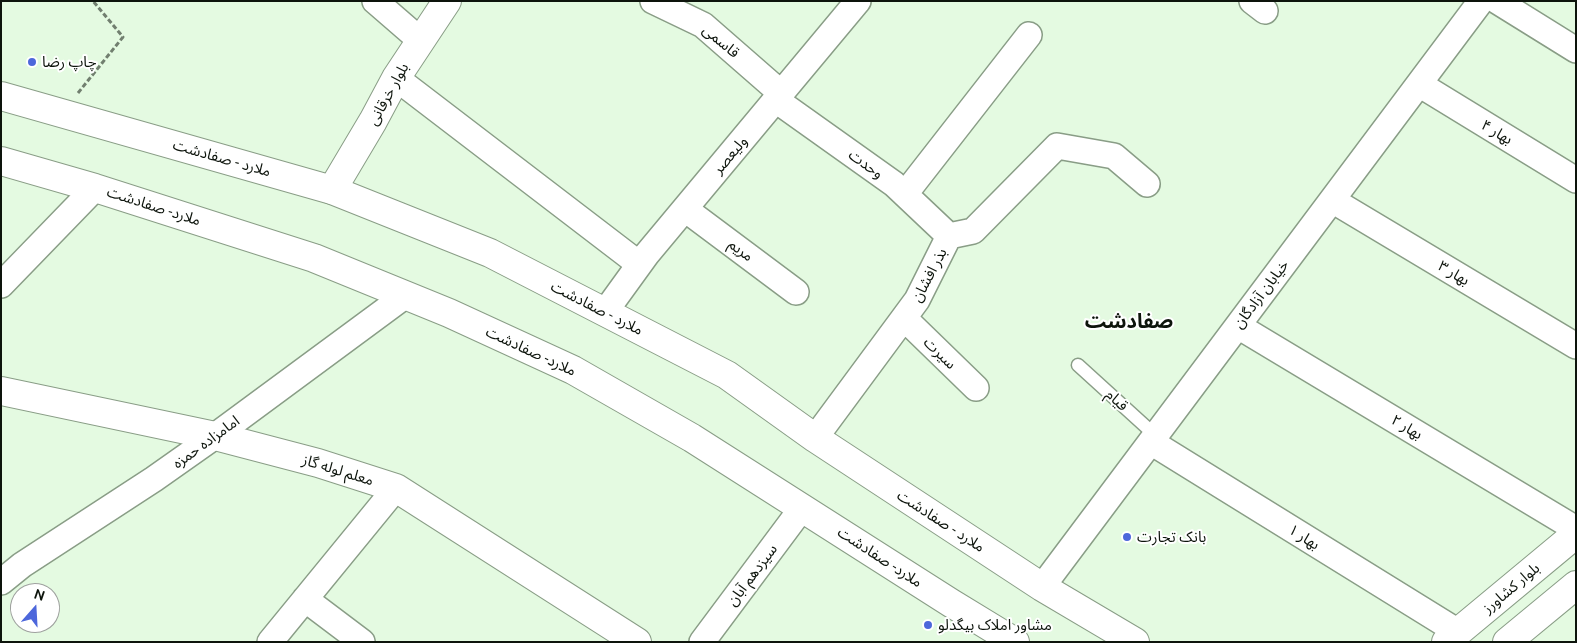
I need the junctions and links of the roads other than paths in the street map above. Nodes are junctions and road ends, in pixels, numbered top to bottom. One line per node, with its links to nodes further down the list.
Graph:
1 (375, 1): 9 (street)
2 (447, 1): 9 (main road, بلوار خرقانی)
3 (653, 1): 7 (street, قاسمی)
4 (858, 1): 14 (street, ولیعصر)
5 (1481, 1): 12 (street, خیابان آزادگان)
6 (1497, 1): 10 (street)
7 (693, 9): 14 (street, قاسمی)
8 (1029, 35): 20 (street)
9 (420, 40): 11 (main road, بلوار خرقانی)
10 (1576, 50)
11 (396, 78): 19 (main road, بلوار خرقانی); 24 (street)
12 (1419, 84): 16 (street, بهار ۴); 21 (street, خیابان آزادگان)
13 (1, 96): 19 (main road, ملارد - صفادشت)
14 (779, 97): 20 (street, وحدت); 22 (street, ولیعصر)
15 (1, 161): 18 (main road, ملارد- صفادشت)
16 (1576, 180)
17 (1147, 184): 23 (street, بذر افشان)
18 (96, 188): 25 (street); 27 (main road, ملارد- صفادشت)
19 (332, 190): 28 (main road, ملارد - صفادشت)
20 (905, 194): 23 (street, وحدت)
21 (1332, 200): 30 (street, خیابان آزادگان); 31 (street, بهار ۳)
22 (685, 209): 24 (street, ولیعصر); 26 (street, مریم)
23 (949, 236): 29 (street, بذر افشان)
24 (639, 264): 28 (street, ولیعصر)
25 (1, 285)
26 (796, 292)
27 (406, 296): 35 (street, امامزاده حمزه); 39 (main road, ملارد- صفادشت)
28 (605, 312): 36 (main road, ملارد - صفادشت)
29 (904, 318): 33 (street, سیرت); 36 (street, بذر افشان)
30 (1238, 326): 37 (street, خیابان آزادگان); 40 (street, بهار ۲)
31 (1576, 346)
32 (1078, 364): 37 (lane, قیام)
33 (976, 388)
34 (1, 391): 35 (main road, معلم لوله گاز)
35 (215, 436): 38 (main road, معلم لوله گاز); 42 (street, امامزاده حمزه)
36 (815, 438): 44 (main road, ملارد - صفادشت)
37 (1153, 438): 44 (street, خیابان آزادگان); 46 (street, بهار ۱)
38 (396, 488): 45 (street); 49 (main road, معلم لوله گاز)
39 (802, 508): 50 (street, سیزدهم آبان); 51 (main road, ملارد- صفادشت)
40 (1576, 529)
41 (1576, 534): 46 (main road, بلوار کشاورز)
42 (1, 582)
43 (1576, 586): 53 (main road)
44 (1042, 587): 52 (main road, ملارد - صفادشت)
45 (305, 599): 47 (street); 48 (street)
46 (1452, 637)
47 (270, 642)
48 (362, 642)
49 (637, 642)
50 (702, 642)
51 (1015, 642)
52 (1135, 642)
53 (1507, 642)

